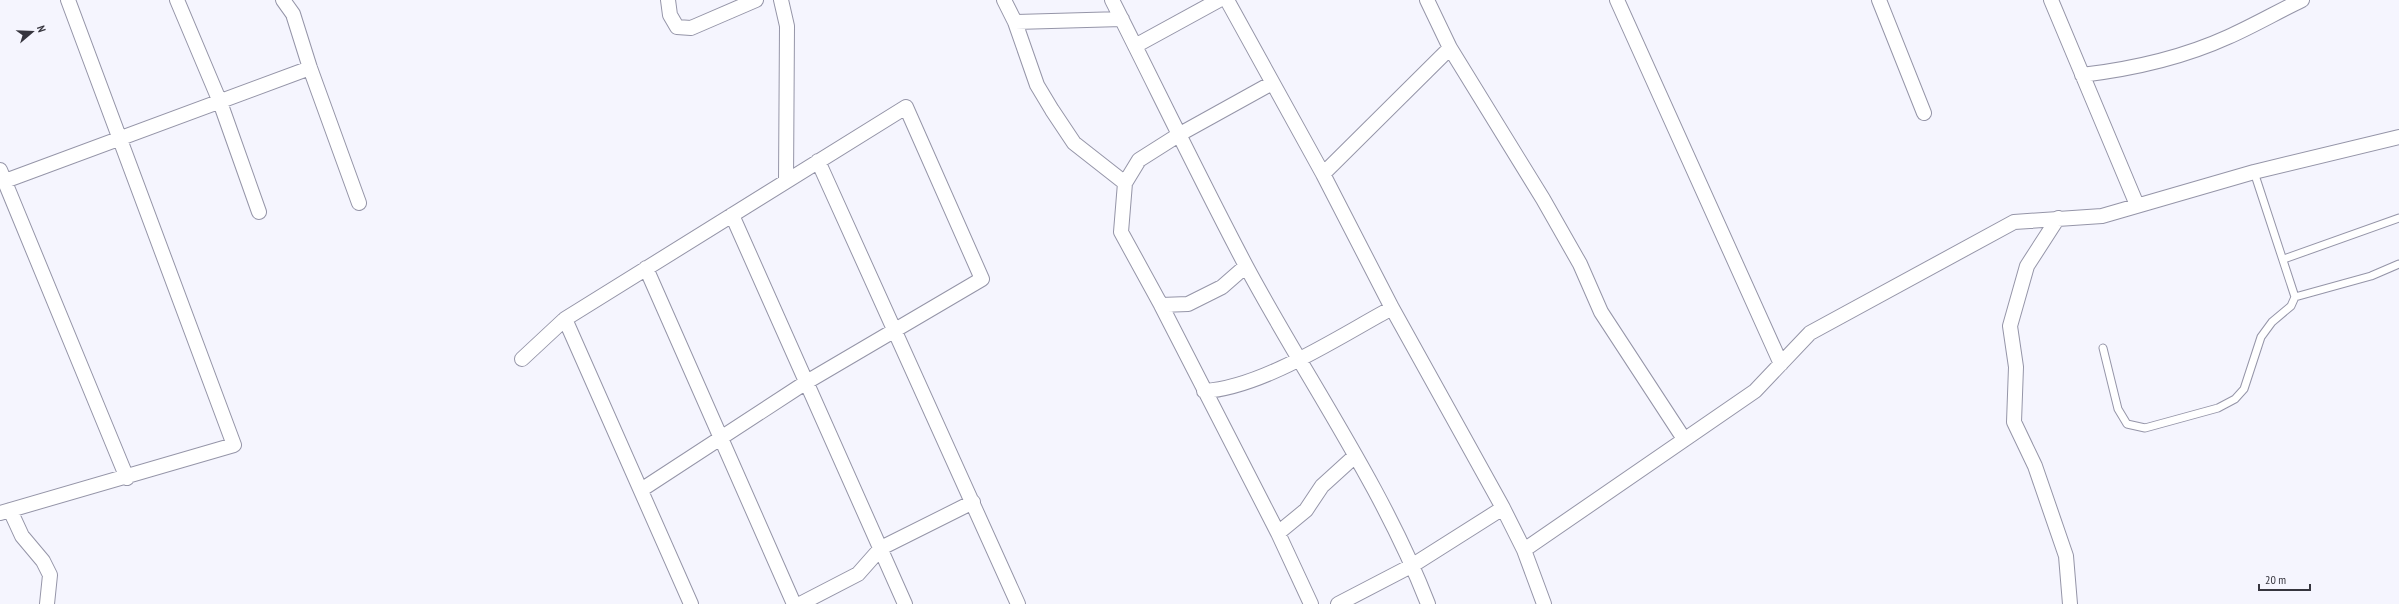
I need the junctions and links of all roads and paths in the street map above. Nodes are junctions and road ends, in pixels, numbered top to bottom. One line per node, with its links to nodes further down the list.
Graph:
1 (68, 0): 27 (street)
2 (177, 0): 23 (street)
3 (283, 0): 20 (street)
4 (668, 0): 5 (street)
5 (756, 0)
6 (780, 0): 32 (street)
7 (1004, 0): 17 (street)
8 (1112, 0): 16 (street)
9 (1219, 0): 18 (street)
10 (1227, 0): 22 (street)
11 (1427, 0): 19 (street)
12 (1617, 0): 52 (street)
13 (1879, 0): 24 (street)
14 (2051, 0): 21 (street)
15 (2302, 0): 21 (street)
16 (1122, 19): 17 (street); 18 (street)
17 (1015, 22): 33 (street)
18 (1135, 46): 25 (street)
19 (1450, 48): 30 (street); 56 (street)
20 (310, 68): 23 (street); 34 (street)
21 (2082, 75): 35 (street)
22 (1272, 83): 25 (street); 30 (street)
23 (220, 102): 27 (street); 36 (street)
24 (1924, 113)
25 (1180, 134): 33 (street); 42 (street)
26 (2399, 137): 29 (street)
27 (119, 140): 31 (street); 58 (street)
28 (818, 162): 32 (street); 48 (street); 48 (street)
29 (2254, 172): 35 (street); 40 (lane)
30 (1323, 174): 46 (street)
31 (2, 176): 58 (street)
32 (786, 182): 37 (street)
33 (1125, 183): 45 (street)
34 (359, 203)
35 (2137, 205): 38 (street)
36 (259, 212)
37 (732, 215): 43 (street); 53 (street)
38 (2058, 218): 52 (street); 77 (street)
39 (2399, 218): 40 (lane)
40 (2284, 259): 44 (lane)
41 (2399, 264): 44 (lane)
42 (1246, 266): 45 (street); 51 (street)
43 (646, 268): 47 (street); 55 (street)
44 (2296, 297): 49 (lane)
45 (1161, 305): 54 (street)
46 (1392, 308): 51 (street); 61 (street)
47 (565, 319): 50 (street); 59 (street)
48 (895, 329): 53 (street); 60 (street)
49 (2103, 348)
50 (522, 359)
51 (1300, 359): 54 (street); 57 (street)
52 (1781, 364): 56 (street)
53 (805, 383): 55 (street); 64 (street)
54 (1204, 391): 63 (street)
55 (722, 436): 59 (street); 69 (street)
56 (1684, 439): 65 (street)
57 (1355, 456): 63 (street); 66 (street)
58 (127, 478): 62 (street)
59 (641, 490): 68 (street)
60 (973, 502): 64 (street); 72 (street)
61 (1502, 508): 65 (street); 66 (street)
62 (5, 512): 67 (street)
63 (1278, 533): 73 (street)
64 (881, 548): 70 (street); 71 (street)
65 (1524, 550): 76 (street)
66 (1413, 565): 74 (street); 75 (street)
67 (47, 604)
68 (691, 604)
69 (794, 604)
70 (800, 604)
71 (904, 604)
72 (1018, 604)
73 (1311, 604)
74 (1338, 604)
75 (1428, 604)
76 (1544, 604)
77 (2070, 604)

